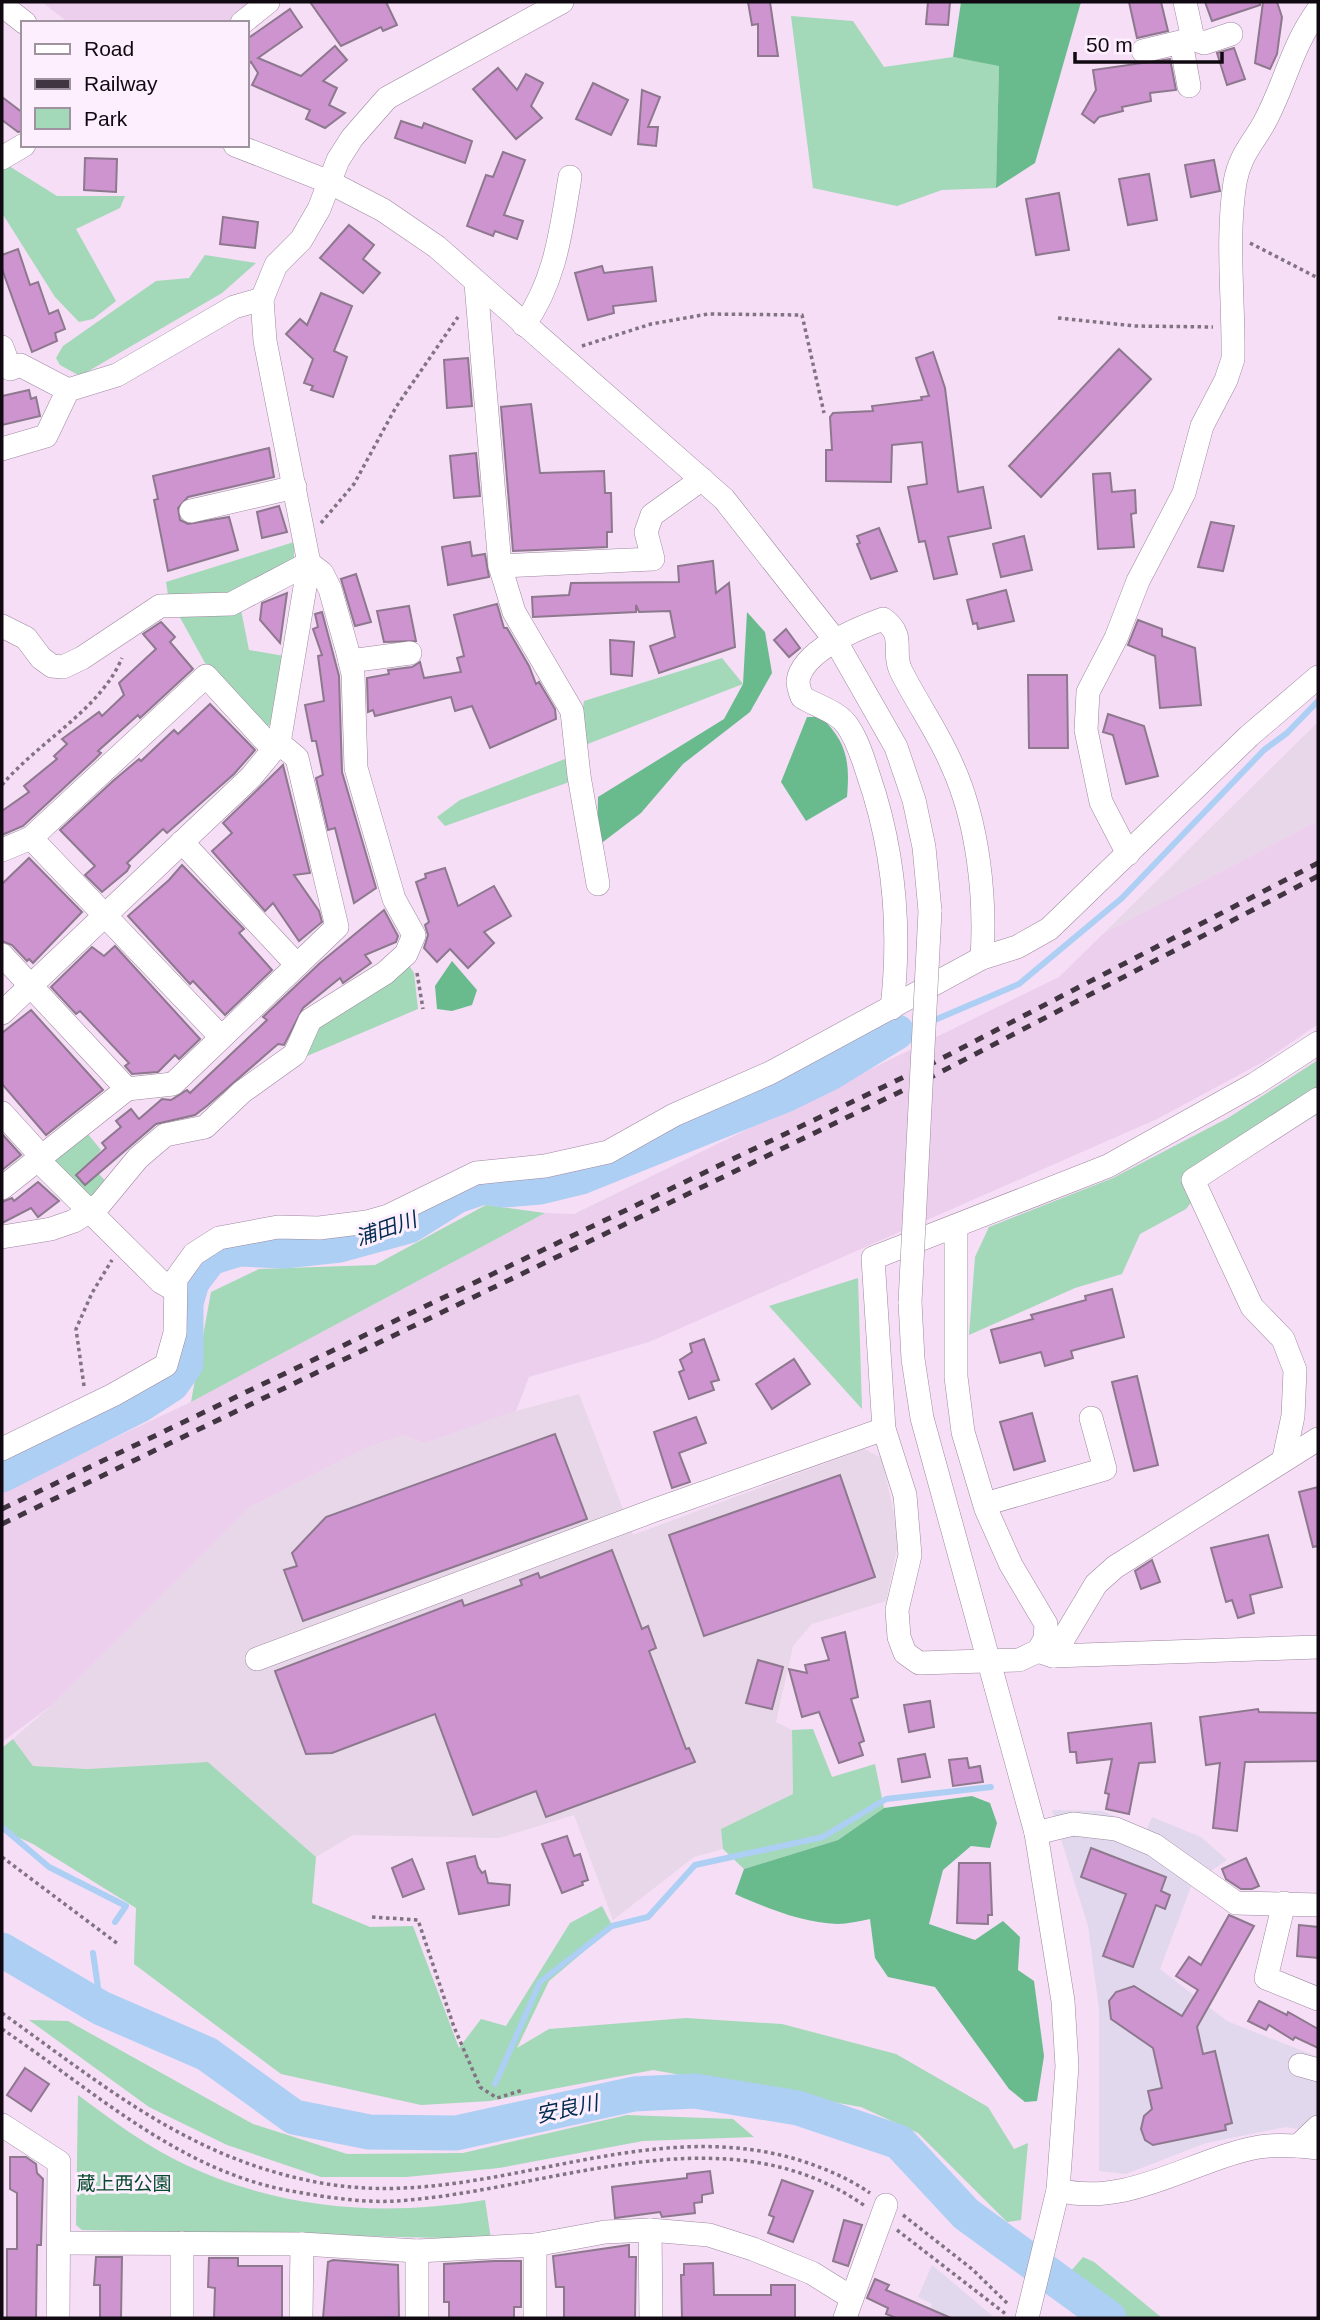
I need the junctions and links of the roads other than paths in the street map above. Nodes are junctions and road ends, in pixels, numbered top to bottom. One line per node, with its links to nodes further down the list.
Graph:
1 (268, 2): 7 (street)
2 (562, 2): 16 (street)
3 (1185, 2): 9 (street)
4 (2, 5): 6 (street)
5 (1318, 10): 37 (street)
6 (22, 21)
7 (244, 21)
8 (1231, 34): 9 (street)
9 (1187, 40): 10 (street); 11 (street)
10 (1143, 51)
11 (1189, 86)
12 (21, 147): 14 (street)
13 (240, 147): 16 (street)
14 (2, 158)
15 (570, 177): 19 (street)
16 (329, 182): 17 (street); 18 (street)
17 (476, 284): 19 (street); 27 (street)
18 (262, 299): 21 (street); 24 (street)
19 (524, 325): 23 (street)
20 (2, 347): 21 (street)
21 (68, 390): 22 (street)
22 (2, 449)
23 (702, 480): 27 (street); 29 (street)
24 (295, 487): 25 (street); 26 (street)
25 (191, 511)
26 (309, 563): 28 (street); 31 (street); 33 (street)
27 (500, 566): 38 (street)
28 (2, 626)
29 (835, 640): 41 (street); 44 (street); 66 (street, bridge)
30 (410, 653): 31 (street)
31 (350, 661): 53 (street)
32 (1318, 677): 37 (street)
33 (277, 746): 34 (street); 35 (street); 42 (street)
34 (31, 838): 36 (street); 39 (street)
35 (182, 842): 39 (street); 42 (street)
36 (2, 850)
37 (1128, 855): 41 (street)
38 (598, 884)
39 (105, 915): 43 (street); 46 (street)
40 (2, 955): 43 (street)
41 (982, 958): 44 (street)
42 (297, 965): 46 (street)
43 (31, 986): 45 (street); 48 (street)
44 (892, 1008): 56 (street)
45 (2, 1013)
46 (221, 1038): 48 (street)
47 (1318, 1043): 54 (street)
48 (127, 1089): 51 (street)
49 (1318, 1099): 61 (street)
50 (2, 1112): 51 (street)
51 (40, 1158): 52 (street); 53 (street)
52 (2, 1188)
53 (90, 1211): 55 (street); 56 (street)
54 (956, 1226): 58 (street); 62 (street)
55 (2, 1237)
56 (175, 1290): 60 (street)
57 (1091, 1418): 62 (street)
58 (884, 1429): 65 (street); 66 (street)
59 (1318, 1438): 61 (street)
60 (2, 1449)
61 (1284, 1458): 64 (street)
62 (985, 1504): 64 (street)
63 (1318, 1647): 64 (street)
64 (1045, 1653): 66 (street)
65 (257, 1659)
66 (987, 1662): 67 (street)
67 (1036, 1833): 68 (street); 74 (street)
68 (1284, 1903): 69 (street); 70 (street)
69 (1318, 1905)
70 (1318, 1999)
71 (2, 2125): 77 (street)
72 (1318, 2126): 73 (street)
73 (1308, 2147): 74 (street)
74 (1058, 2190): 83 (street)
75 (884, 2211): 82 (street)
76 (650, 2230): 80 (street); 82 (street); 89 (street)
77 (59, 2243): 78 (street); 84 (street)
78 (182, 2244): 79 (street); 85 (street)
79 (302, 2244): 81 (street); 86 (street)
80 (535, 2245): 81 (street); 88 (street)
81 (417, 2251): 87 (street)
82 (848, 2308)
83 (1019, 2314)
84 (58, 2318)
85 (182, 2318)
86 (302, 2318)
87 (417, 2318)
88 (535, 2318)
89 (651, 2318)

